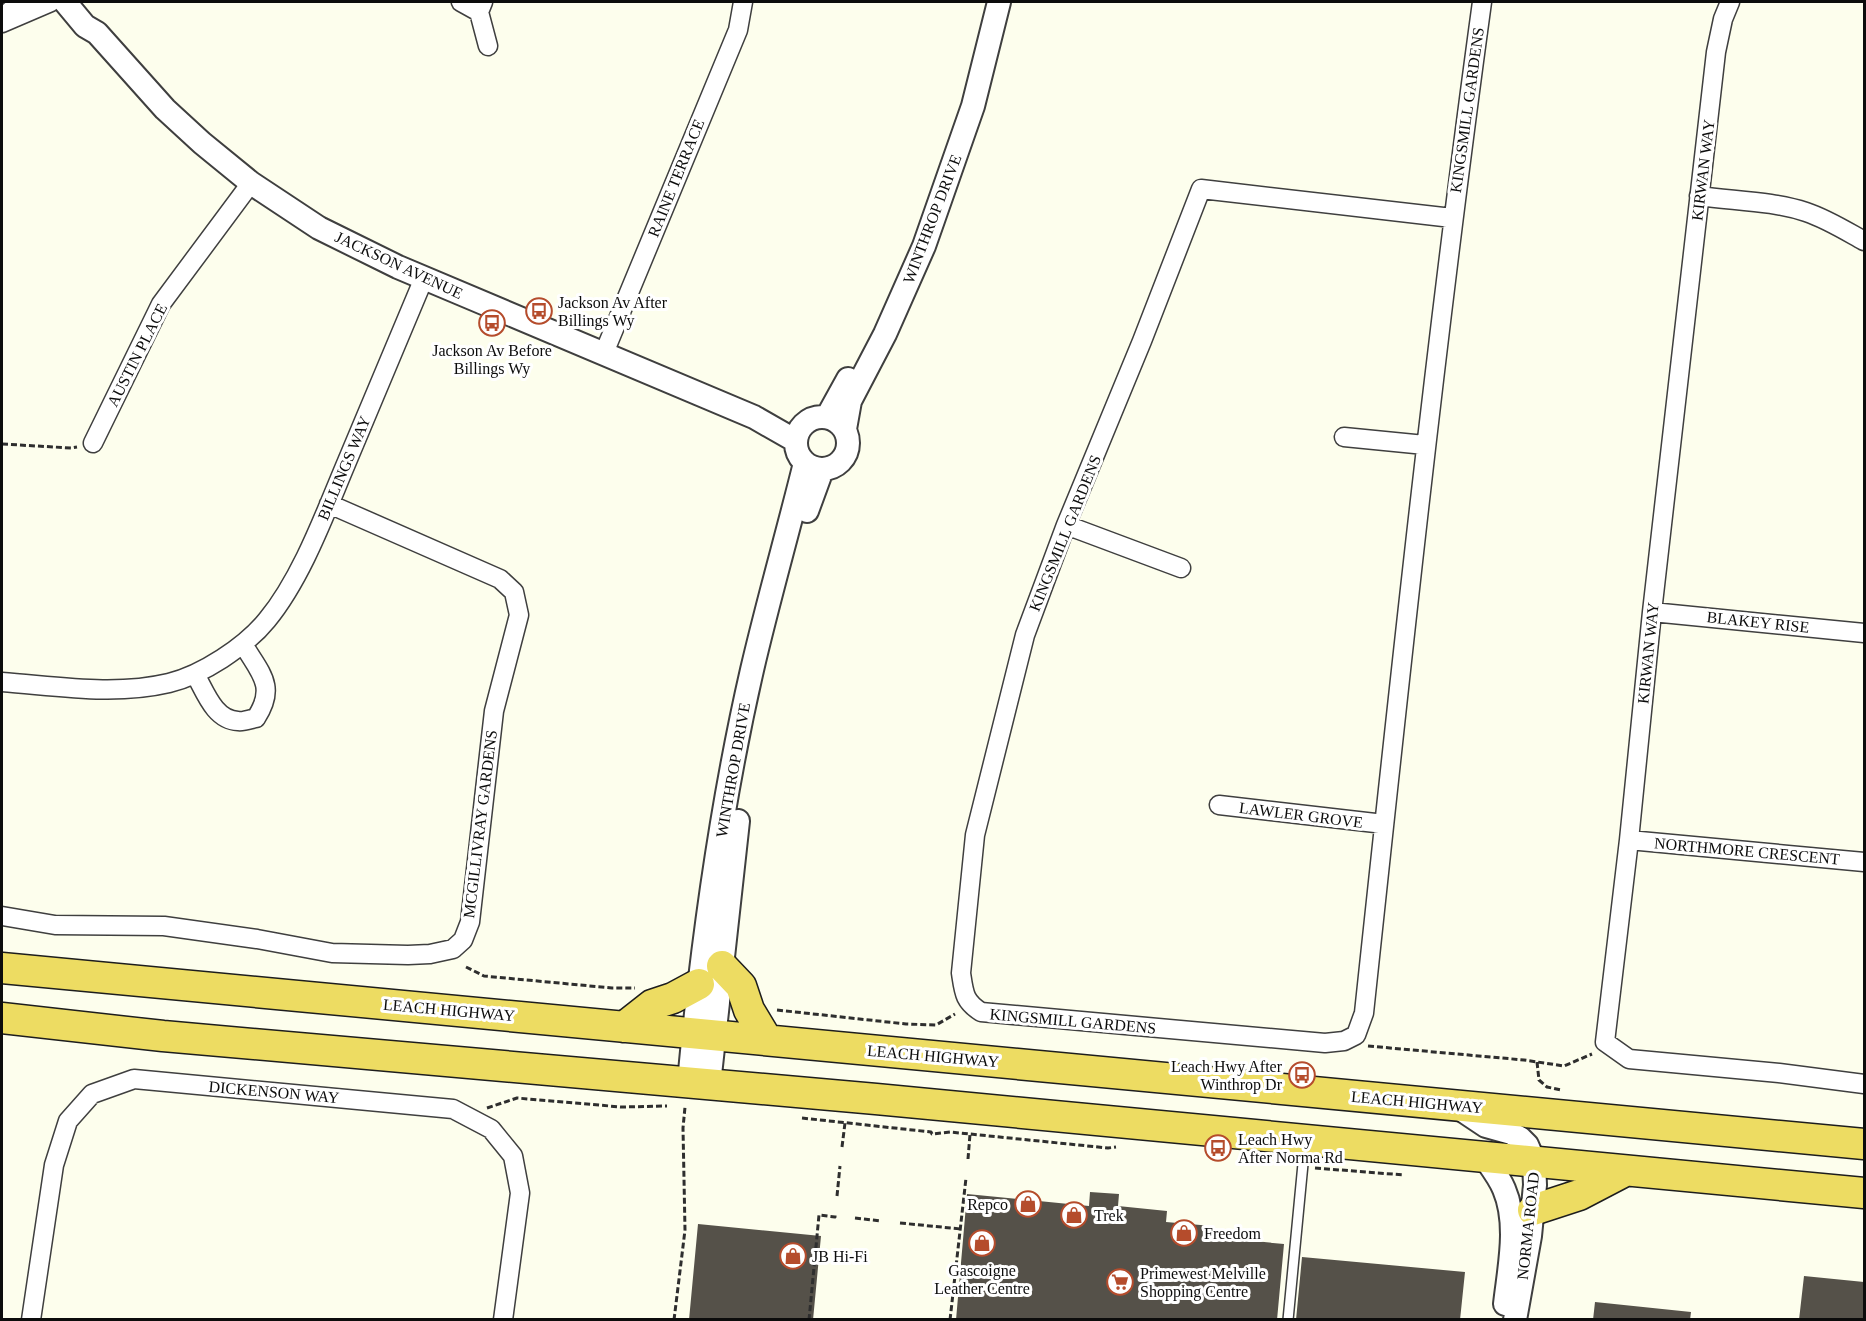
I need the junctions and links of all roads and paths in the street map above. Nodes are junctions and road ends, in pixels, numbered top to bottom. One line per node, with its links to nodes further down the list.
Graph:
1 (20, 2): 12 (street)
2 (51, 2): 13 (street)
3 (64, 2): 14 (street, JACKSON AVENUE)
4 (82, 2): 14 (street, JACKSON AVENUE)
5 (461, 2): 11 (street)
6 (743, 2): 21 (street, RAINE TERRACE)
7 (984, 2): 22 (street, WINTHROP DRIVE)
8 (999, 2): 22 (street, WINTHROP DRIVE)
9 (1482, 2): 18 (street, KINGSMILL GARDENS)
10 (1730, 2): 17 (street, KIRWAN WAY)
11 (481, 7): 15 (street)
12 (2, 18)
13 (2, 23)
14 (97, 33): 16 (street, JACKSON AVENUE)
15 (488, 46)
16 (251, 183): 20 (street, JACKSON AVENUE); 25 (street, AUSTIN PLACE)
17 (1699, 196): 19 (street); 32 (street, KIRWAN WAY)
18 (1452, 218): 27 (street, KINGSMILL GARDENS); 30 (street, KINGSMILL GARDENS)
19 (1864, 242)
20 (424, 278): 21 (street, JACKSON AVENUE); 29 (street, BILLINGS WAY)
21 (604, 353): 23 (street, JACKSON AVENUE)
22 (836, 423): 23 (street); 28 (street)
23 (800, 433): 28 (street)
24 (1344, 437): 27 (street)
25 (93, 443): 26 (path)
26 (2, 444)
27 (1425, 445): 38 (street, KINGSMILL GARDENS)
28 (813, 467): 44 (street, WINTHROP DRIVE)
29 (329, 504): 34 (street, BILLINGS WAY); 41 (street, MCGILLIVRAY GARDENS)
30 (1066, 525): 31 (street); 46 (street, KINGSMILL GARDENS)
31 (1181, 568)
32 (1652, 612): 33 (street, BLAKEY RISE); 39 (street, KIRWAN WAY)
33 (1864, 633)
34 (243, 645): 35 (street, BILLINGS WAY); 35 (street)
35 (195, 674): 36 (street, BILLINGS WAY)
36 (2, 682)
37 (1219, 805): 38 (street, LAWLER GROVE)
38 (1384, 824): 51 (street, KINGSMILL GARDENS)
39 (1629, 840): 40 (street, NORTHMORE CRESCENT); 55 (street, KIRWAN WAY)
40 (1864, 862)
41 (2, 916)
42 (466, 967): 45 (path)
43 (2, 968): 49 (highway, LEACH HIGHWAY)
44 (710, 975): 49 (highway); 50 (street, WINTHROP DRIVE); 54 (highway)
45 (639, 988)
46 (970, 1005): 47 (path); 51 (street, KINGSMILL GARDENS)
47 (767, 1009)
48 (2, 1018): 52 (highway)
49 (624, 1027): 50 (highway, LEACH HIGHWAY)
50 (704, 1034): 54 (highway, LEACH HIGHWAY); 59 (street, WINTHROP DRIVE)
51 (1356, 1035): 56 (path)
52 (163, 1036): 53 (highway); 59 (highway)
53 (2, 1037)
54 (767, 1040): 60 (highway, LEACH HIGHWAY)
55 (1609, 1045): 56 (path); 57 (street)
56 (1537, 1062): 58 (path)
57 (1864, 1084)
58 (1566, 1091)
59 (690, 1093): 61 (path); 65 (highway); 85 (path)
60 (1455, 1105): 66 (highway, LEACH HIGHWAY); 71 (street, NORMA ROAD)
61 (471, 1118): 83 (street, DICKENSON WAY); 84 (street, DICKENSON WAY)
62 (799, 1118): 63 (path)
63 (844, 1123): 64 (path); 68 (path)
64 (970, 1134): 67 (path); 70 (path)
65 (1305, 1140): 69 (highway); 88 (lane)
66 (1864, 1144)
67 (1083, 1146)
68 (843, 1147)
69 (1484, 1157): 71 (highway); 89 (street, NORMA ROAD)
70 (968, 1159)
71 (1534, 1161): 73 (highway); 77 (street, NORMA ROAD)
72 (840, 1166): 76 (path)
73 (1625, 1171): 75 (highway); 77 (highway)
74 (966, 1178): 82 (path)
75 (1864, 1193)
76 (837, 1197)
77 (1533, 1210): 90 (street, NORMA ROAD)
78 (836, 1216): 86 (path)
79 (855, 1218): 80 (path)
80 (881, 1221)
81 (900, 1223): 82 (path)
82 (961, 1229): 87 (path)
83 (31, 1320)
84 (503, 1320)
85 (674, 1320)
86 (809, 1320)
87 (950, 1320)
88 (1288, 1320)
89 (1506, 1320)
90 (1515, 1320)

